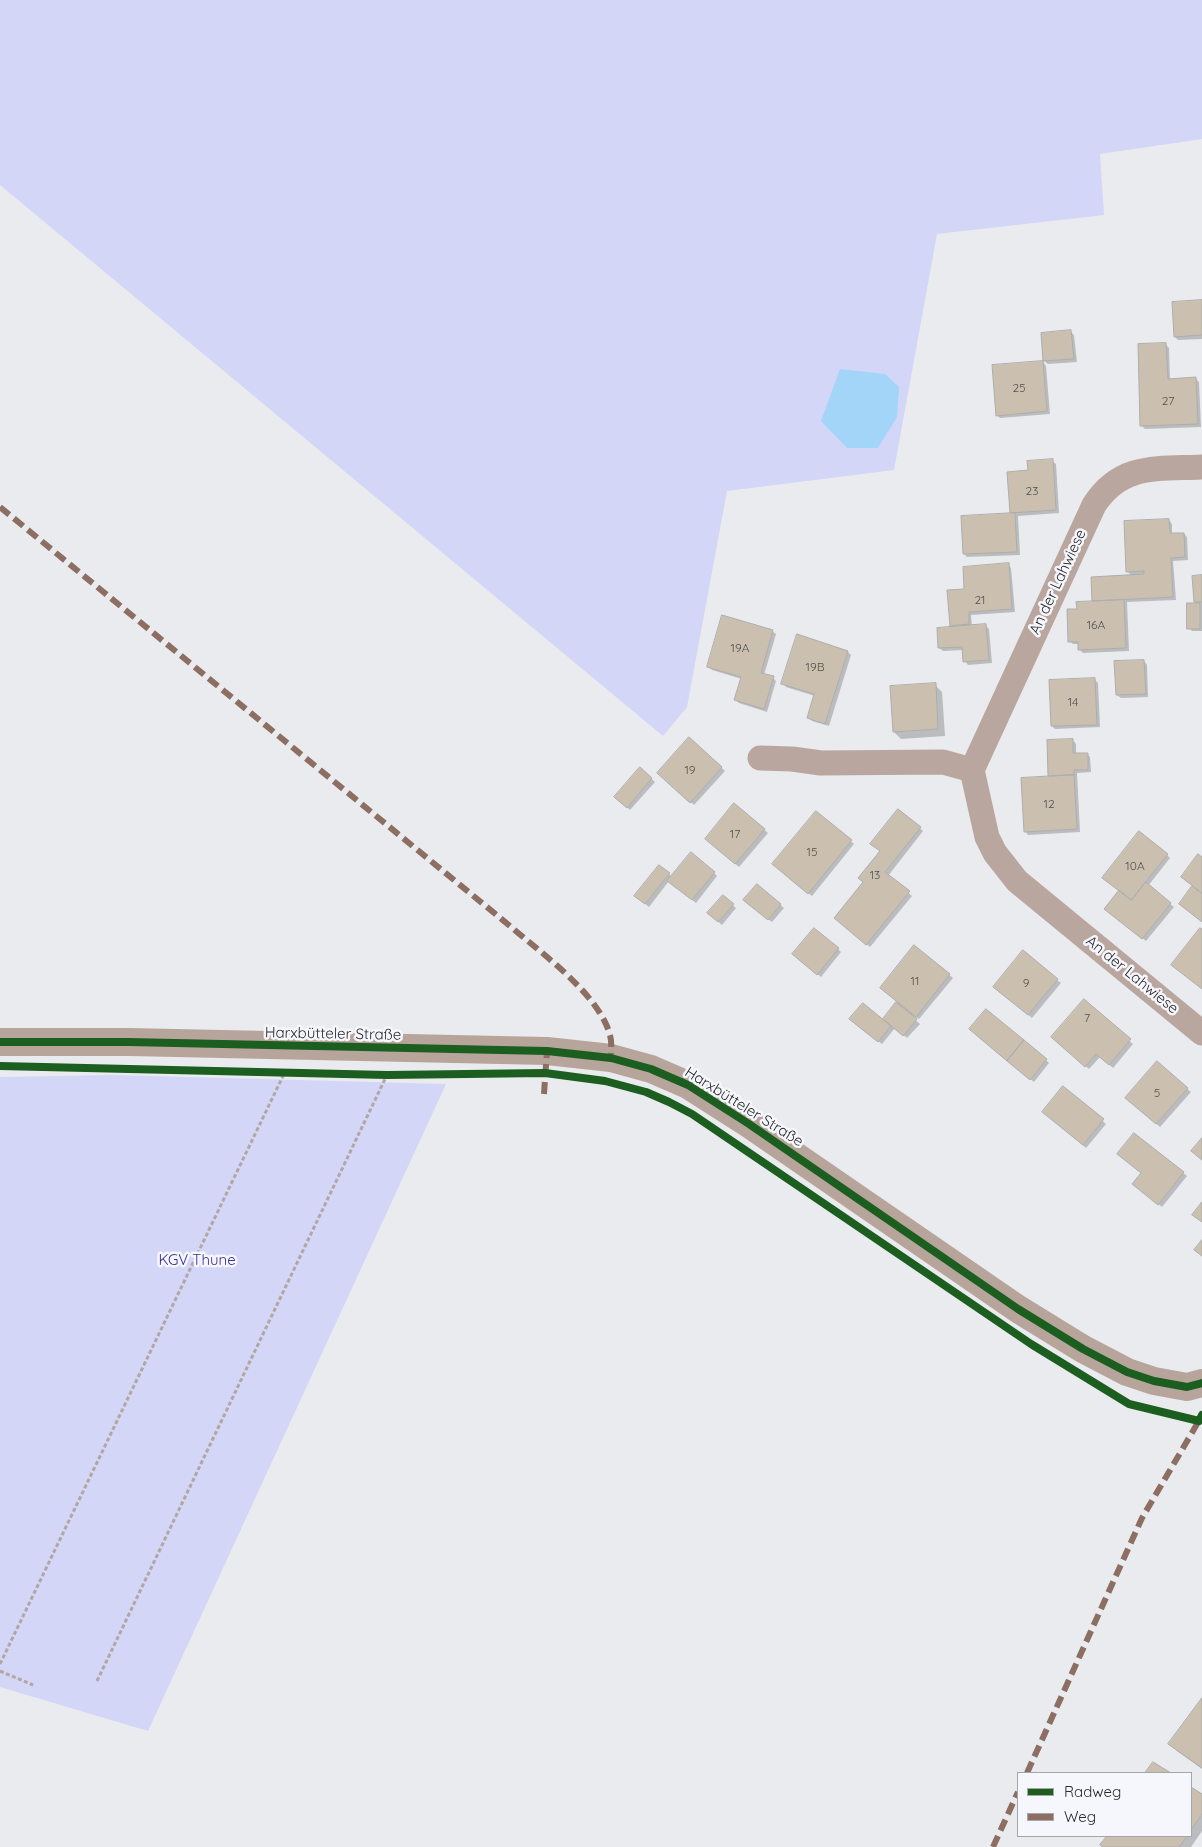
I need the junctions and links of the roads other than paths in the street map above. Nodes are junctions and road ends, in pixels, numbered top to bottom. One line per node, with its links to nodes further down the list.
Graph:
1 (1202, 467): 3 (street, An der Lahwiese)
2 (760, 758): 3 (street)
3 (972, 770): 4 (street, An der Lahwiese)
4 (1202, 1033)
5 (0, 1042): 6 (street, Harxbütteler Straße)
6 (1202, 1383)

